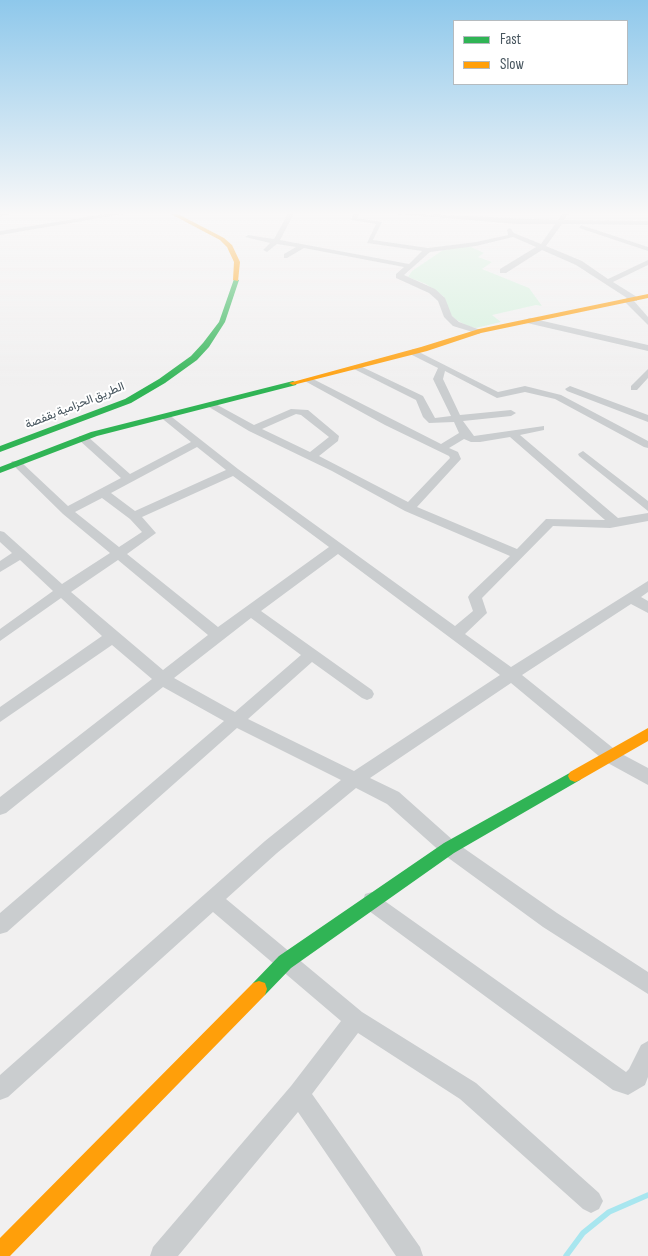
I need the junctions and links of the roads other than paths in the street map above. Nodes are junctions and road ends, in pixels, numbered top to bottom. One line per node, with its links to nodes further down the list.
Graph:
1 (226, 271): 33 (main road, الطريق الحزامية بقفصة)
2 (236, 271): 37 (main road, الطريق الحزامية بقفصة)
3 (405, 271): 11 (street)
4 (591, 271): 6 (street)
5 (631, 271): 6 (street)
6 (609, 282): 8 (street)
7 (648, 296): 8 (main road)
8 (631, 300): 9 (street); 10 (main road)
9 (647, 320)
10 (530, 321): 11 (main road); 12 (street)
11 (479, 330): 13 (main road)
12 (648, 348)
13 (413, 352): 14 (street); 15 (main road)
14 (444, 366): 26 (street); 27 (street)
15 (355, 367): 17 (main road); 26 (street)
16 (648, 372): 18 (street)
17 (308, 380): 20 (main road); 36 (street)
18 (634, 388)
19 (570, 389): 23 (street)
20 (210, 404): 24 (main road); 29 (street)
21 (648, 407): 23 (street)
22 (511, 413): 26 (street)
23 (635, 414): 25 (street); 27 (street)
24 (164, 416): 32 (main road); 34 (street)
25 (648, 419)
26 (456, 420): 30 (street)
27 (615, 426): 35 (street)
28 (540, 428): 31 (street)
29 (253, 429): 39 (street); 39 (street)
30 (465, 434): 31 (street); 36 (street)
31 (513, 434): 50 (street)
32 (83, 438): 40 (main road); 43 (street)
33 (0, 442)
34 (197, 443): 42 (street); 43 (street)
35 (648, 445)
36 (443, 447): 46 (street)
37 (0, 449)
38 (583, 454): 45 (street)
39 (311, 457): 46 (street)
40 (16, 463): 41 (main road); 47 (street)
41 (0, 470)
42 (234, 471): 48 (street); 52 (street)
43 (128, 478): 44 (street)
44 (102, 492): 47 (street); 48 (street)
45 (648, 507)
46 (409, 508): 55 (street)
47 (66, 511): 54 (street)
48 (134, 516): 54 (street)
49 (648, 517): 50 (street)
50 (616, 523): 55 (street)
51 (0, 535): 53 (street)
52 (337, 548): 61 (street); 62 (street)
53 (21, 554): 56 (street); 58 (street)
54 (119, 554): 58 (street); 63 (street)
55 (519, 556): 62 (street)
56 (0, 567)
57 (648, 586): 59 (street)
58 (62, 591): 64 (street); 65 (street)
59 (630, 597): 60 (street); 67 (street)
60 (648, 608)
61 (252, 611): 63 (street); 66 (street)
62 (455, 634): 67 (street)
63 (218, 635): 68 (street)
64 (0, 636)
65 (112, 637): 68 (street); 70 (street)
66 (312, 654): 69 (street); 71 (street)
67 (511, 675): 73 (street); 75 (street)
68 (164, 680): 71 (street); 76 (street)
69 (367, 694)
70 (0, 715)
71 (238, 720): 75 (street); 80 (street)
72 (648, 734): 73 (main road)
73 (612, 757): 74 (street); 77 (main road)
74 (648, 778)
75 (354, 780): 77 (street); 78 (street)
76 (0, 807)
77 (449, 848): 79 (main road); 82 (street)
78 (212, 900): 81 (street); 85 (street)
79 (372, 901): 81 (main road); 84 (street)
80 (0, 925)
81 (285, 962): 83 (street); 88 (main road)
82 (648, 984)
83 (355, 1019): 86 (street); 87 (street)
84 (648, 1052)
85 (0, 1089)
86 (299, 1094): 89 (street); 90 (street)
87 (591, 1201)
88 (1, 1251)
89 (162, 1256)
90 (412, 1256)

